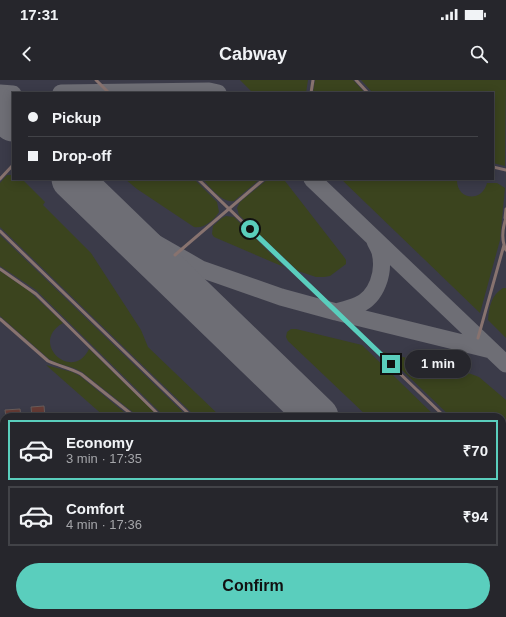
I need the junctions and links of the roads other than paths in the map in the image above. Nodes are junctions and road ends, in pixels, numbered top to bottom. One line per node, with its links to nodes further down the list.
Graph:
1 (96, 80): 4 (lane)
2 (313, 80): 5 (lane)
3 (356, 80): 6 (lane)
4 (108, 92)
5 (311, 92)
6 (367, 92)
7 (12, 166): 10 (lane)
8 (494, 167): 9 (lane)
9 (506, 170)
10 (0, 179)
11 (199, 180): 13 (lane)
12 (263, 180): 13 (lane)
13 (229, 208): 19 (lane); 26 (lane)
14 (506, 209): 15 (lane)
15 (506, 218): 17 (lane)
16 (0, 231): 25 (lane)
17 (504, 245): 18 (lane); 22 (lane)
18 (506, 250)
19 (175, 255)
20 (0, 269): 24 (lane)
21 (0, 319): 23 (lane)
22 (478, 338)
23 (130, 413)
24 (158, 413)
25 (188, 413)
26 (441, 413)

